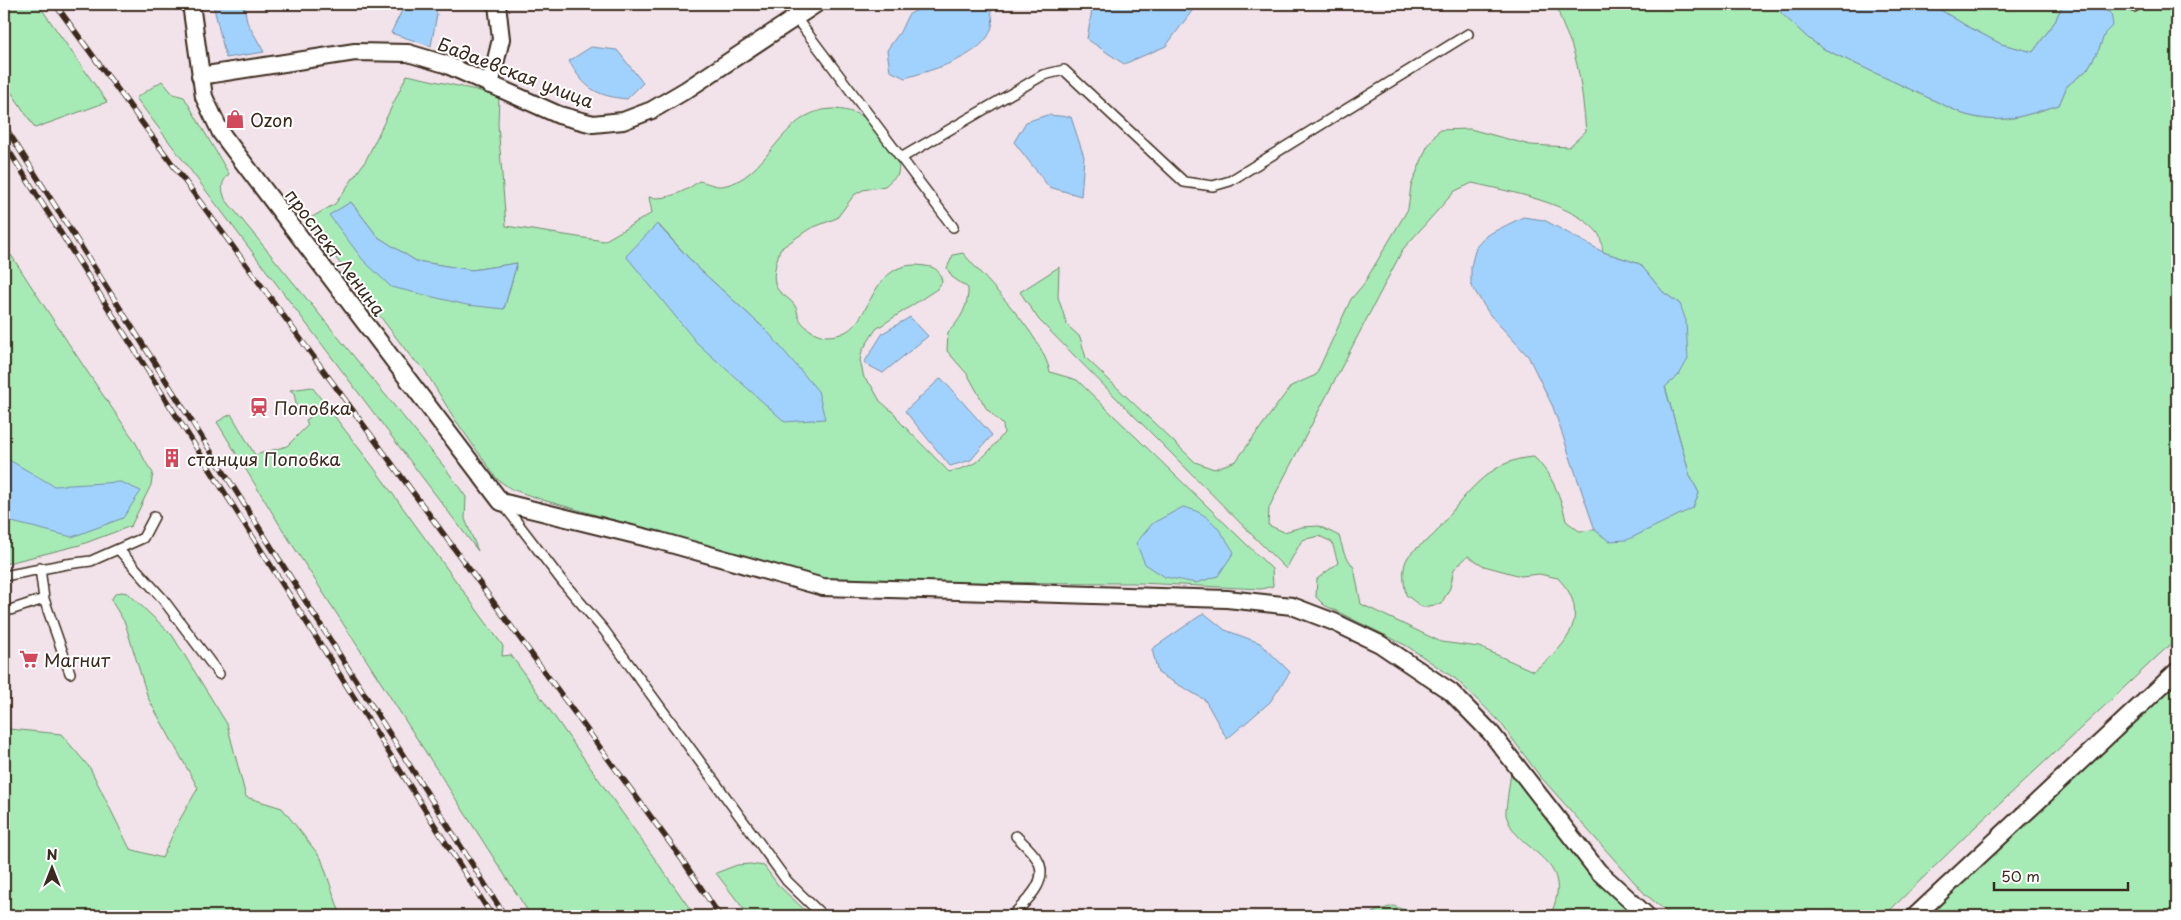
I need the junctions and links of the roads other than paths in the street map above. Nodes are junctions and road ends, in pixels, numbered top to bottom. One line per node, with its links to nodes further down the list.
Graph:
1 (191, 4): 6 (street, проспект Ленина)
2 (497, 4): 7 (street)
3 (816, 4): 4 (street, Бадаевская улица)
4 (796, 18): 7 (street, Бадаевская улица); 8 (lane)
5 (1468, 34): 8 (lane)
6 (200, 76): 7 (street, Бадаевская улица); 10 (street, проспект Ленина)
7 (490, 85)
8 (901, 158): 9 (lane)
9 (953, 227)
10 (501, 502): 21 (lane); 23 (street)
11 (154, 517): 12 (lane)
12 (119, 550): 13 (lane); 19 (lane)
13 (40, 568): 14 (lane); 15 (lane)
14 (4, 576)
15 (44, 599): 16 (lane); 18 (lane)
16 (4, 612)
17 (2177, 671): 24 (street)
18 (70, 673)
19 (219, 674)
20 (1016, 836): 22 (lane)
21 (823, 916)
22 (1012, 916)
23 (1647, 916)
24 (1915, 916)

